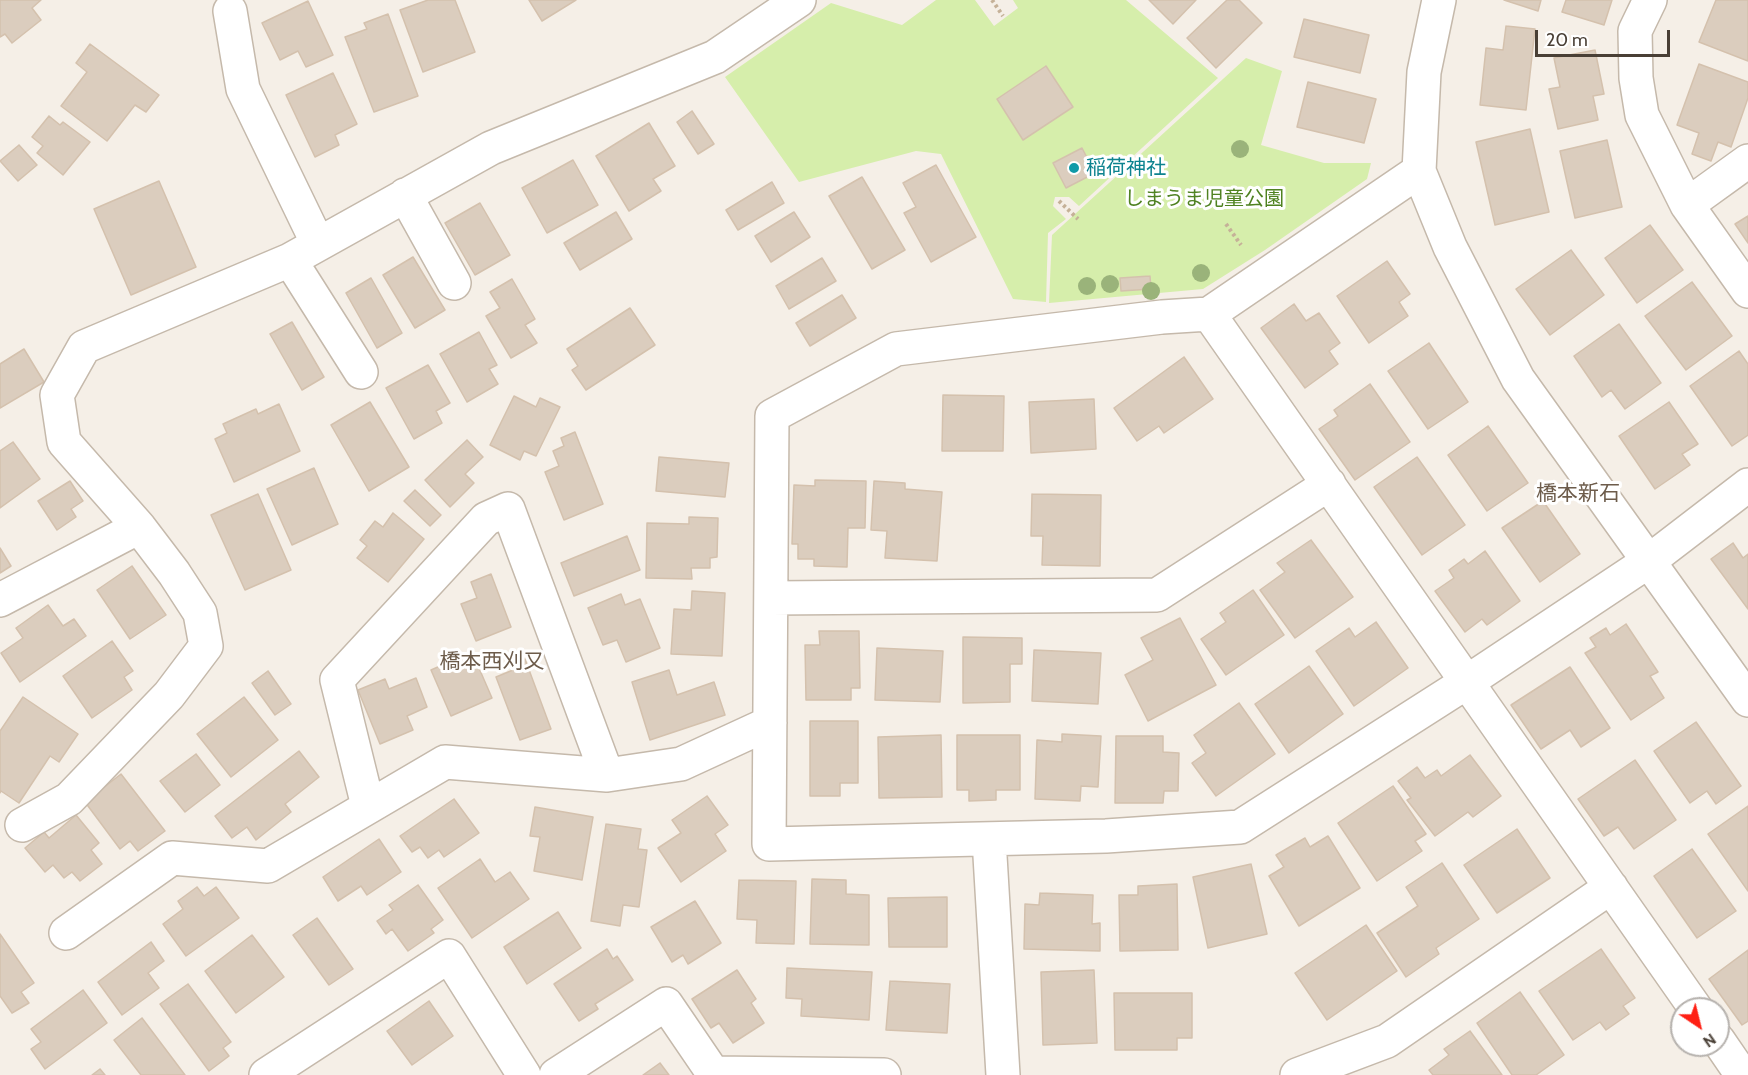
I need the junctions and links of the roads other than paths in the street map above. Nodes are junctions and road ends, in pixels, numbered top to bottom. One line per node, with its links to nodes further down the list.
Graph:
1 (799, 0): 7 (street)
2 (1439, 0): 6 (street)
3 (1650, 0): 8 (street)
4 (230, 11): 9 (street)
5 (1748, 161): 8 (street)
6 (1419, 171): 13 (street); 18 (street)
7 (405, 195): 9 (street); 11 (street)
8 (1687, 205): 12 (street)
9 (318, 244): 10 (street)
10 (290, 260): 14 (street); 17 (street)
11 (454, 283)
12 (1748, 291)
13 (1209, 314): 15 (street); 19 (street)
14 (361, 372)
15 (1329, 484): 19 (street); 21 (street)
16 (1748, 485): 18 (street)
17 (139, 527): 20 (street); 26 (street)
18 (1649, 561): 21 (street); 22 (street)
19 (771, 598): 23 (street)
20 (0, 600)
21 (1467, 682): 27 (street); 28 (street)
22 (1748, 700)
23 (770, 723): 24 (street); 27 (street)
24 (607, 775): 25 (street); 25 (street)
25 (368, 806): 29 (street)
26 (22, 825)
27 (989, 839): 36 (street)
28 (1611, 887): 30 (street); 37 (street)
29 (66, 933)
30 (1688, 997)
31 (1730, 1057): 38 (street)
32 (266, 1075): 33 (street)
33 (524, 1075)
34 (556, 1075): 35 (street)
35 (884, 1075)
36 (1003, 1075)
37 (1297, 1075)
38 (1742, 1075)

